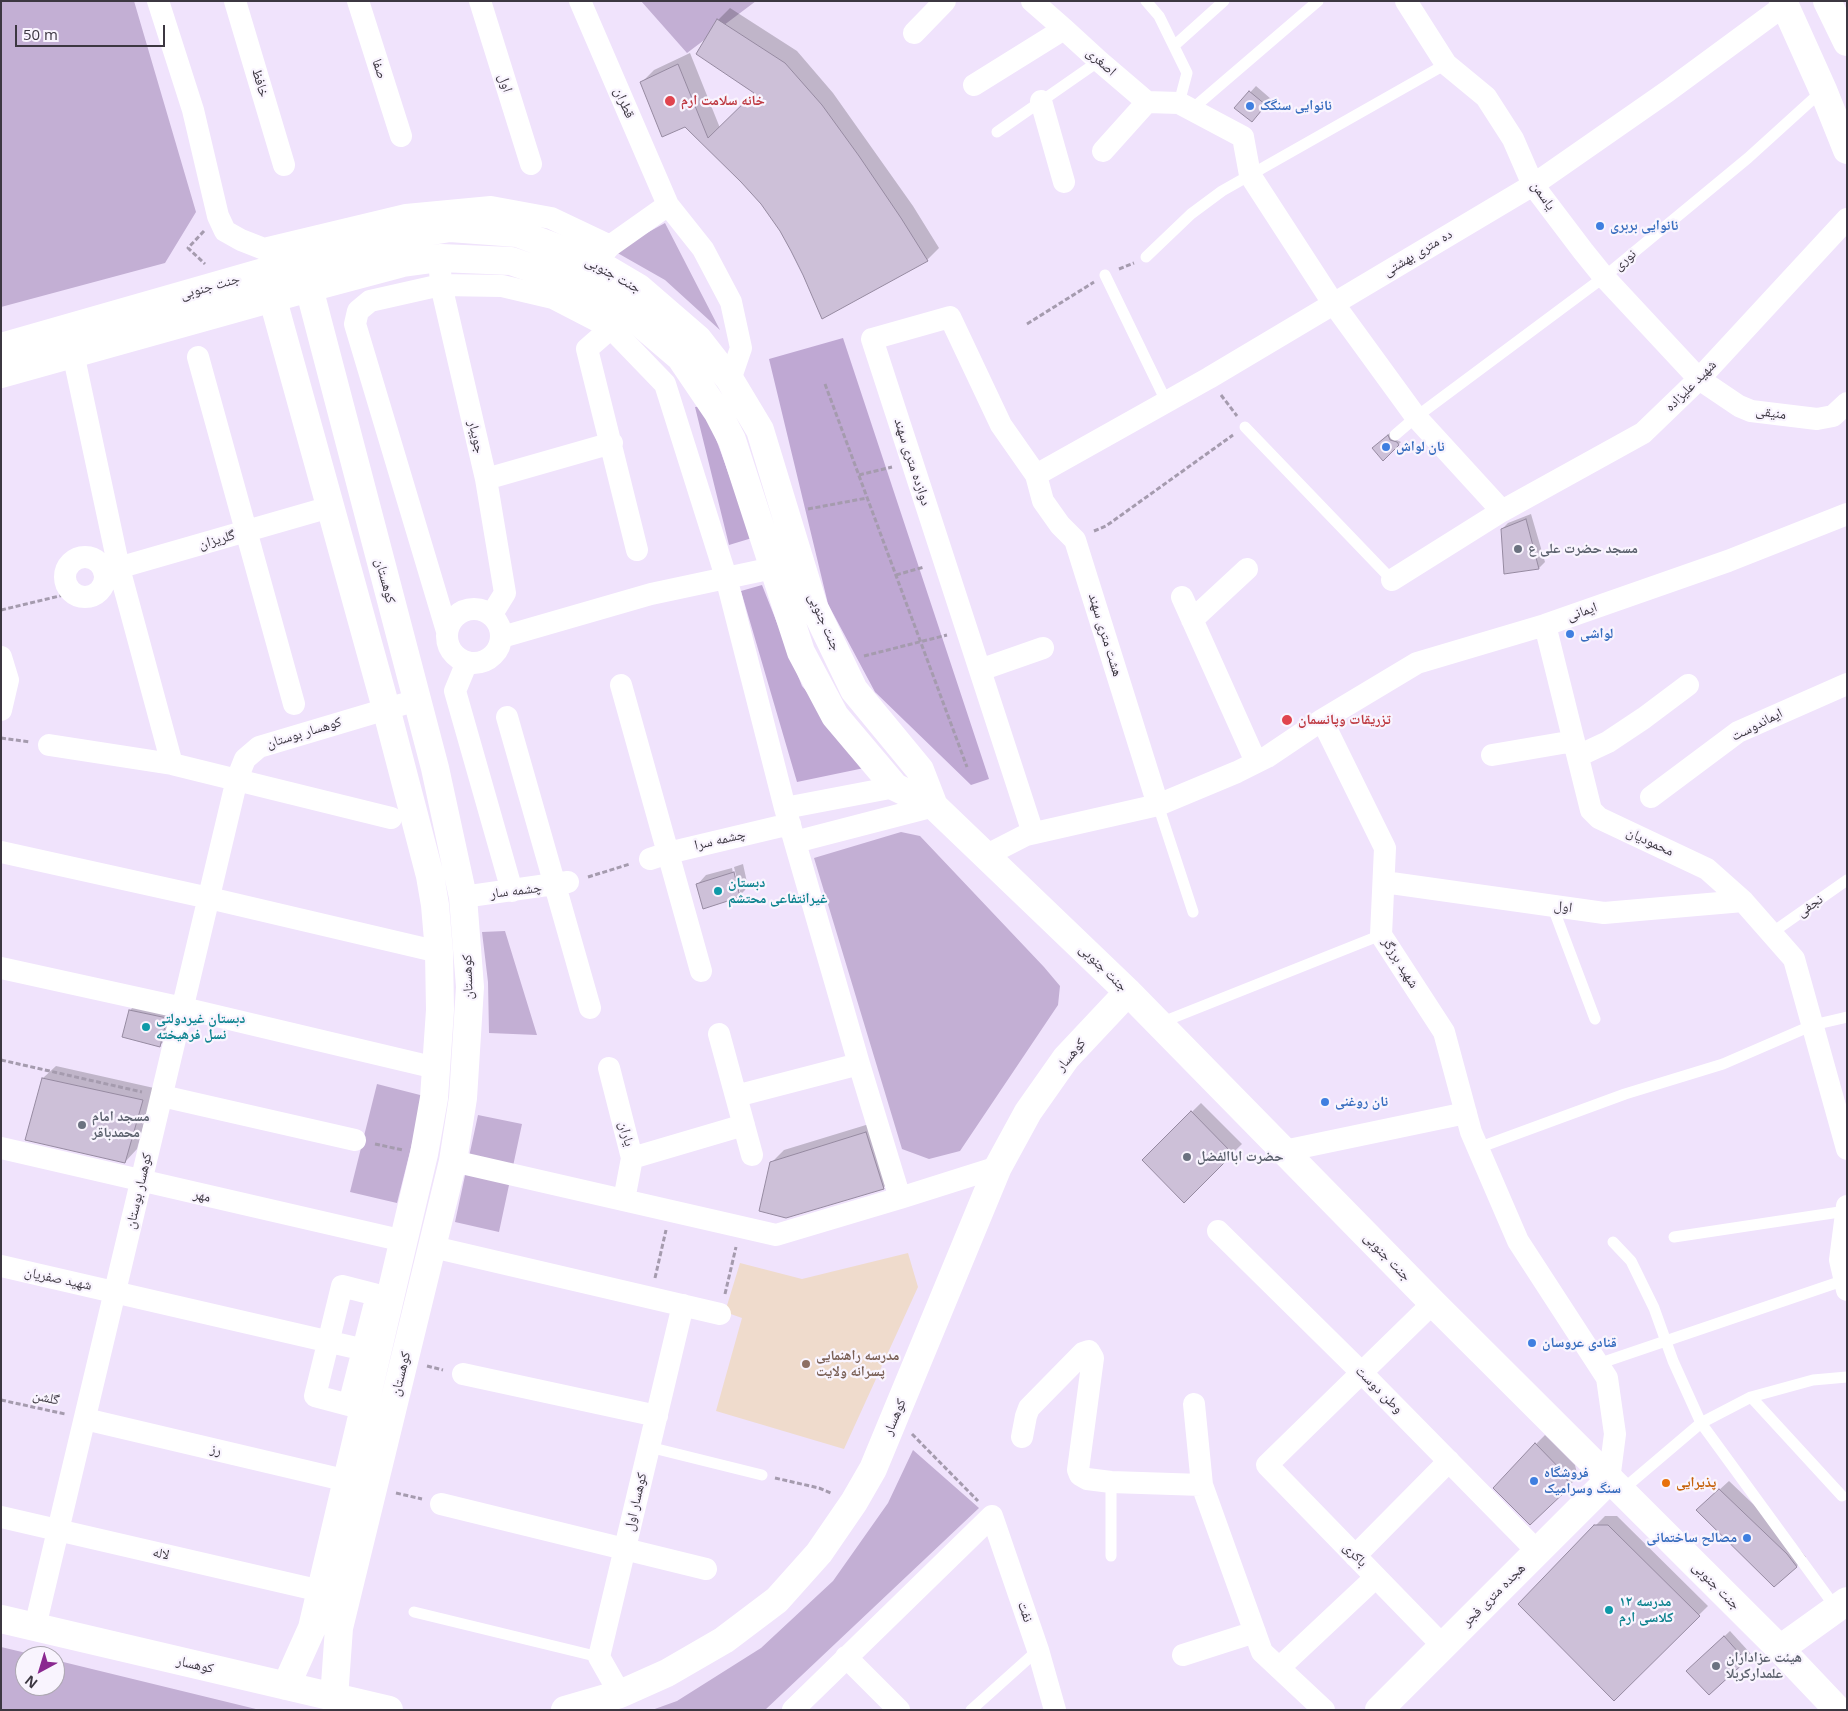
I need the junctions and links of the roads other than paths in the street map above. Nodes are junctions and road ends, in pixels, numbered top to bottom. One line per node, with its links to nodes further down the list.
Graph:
1 (235, 1): 30 (street, خافظ)
2 (358, 1): 26 (street, صفا)
3 (480, 1): 29 (street, اول)
4 (580, 1): 34 (street, قطران)
5 (945, 1): 15 (street)
6 (1032, 1): 14 (street, اصغری)
7 (1146, 1): 17 (lane)
8 (1224, 1): 17 (lane)
9 (1318, 1): 24 (lane)
10 (1406, 1): 19 (street, یاسمن)
11 (1827, 1): 16 (main road)
12 (163, 3): 36 (street)
13 (1784, 3): 21 (main road); 33 (street, ده متری بهشتی)
14 (1064, 28): 18 (street, اصغری); 20 (street)
15 (914, 33)
16 (1847, 42)
17 (1175, 45): 24 (lane)
18 (1098, 61): 22 (lane); 23 (street, اصغری)
19 (1446, 64): 31 (lane); 33 (street, یاسمن)
20 (974, 85)
21 (1823, 90): 27 (main road); 42 (lane, نوری)
22 (1041, 101): 25 (lane); 32 (street)
23 (1147, 102): 24 (street); 28 (street)
24 (1185, 107): 31 (street)
25 (997, 132)
26 (401, 136)
27 (1847, 150)
28 (1103, 151)
29 (531, 164)
30 (284, 165)
31 (1250, 175): 37 (lane); 46 (street)
32 (1064, 182)
33 (1533, 185): 42 (street, یاسمن); 46 (street, ده متری بهشتی)
34 (668, 205): 36 (street); 53 (street, قطران)
35 (1847, 219): 52 (street, شهید علیزاده)
36 (603, 254): 39 (main road, جنت جنوبی); 53 (main road, جنت جنوبی)
37 (1146, 257)
38 (440, 258): 43 (street, جویبار); 44 (main road, جنت جنوبی); 47 (main road, جنت جنوبی)
39 (302, 261): 40 (main road, جنت جنوبی); 44 (main road, کوهستان)
40 (266, 271): 45 (main road, کوهستان); 48 (main road, جنت جنوبی)
41 (1105, 275): 54 (lane)
42 (1604, 277): 52 (street, یاسمن); 56 (lane, نوری)
43 (441, 285): 47 (street); 61 (street, جویبار); 77 (street)
44 (308, 288): 45 (main road, جنت جنوبی); 62 (main road, کوهستان)
45 (272, 298): 49 (main road, جنت جنوبی); 63 (main road, کوهستان)
46 (1333, 303): 54 (street, ده متری بهشتی); 56 (street)
47 (618, 319): 59 (street); 68 (main road, جنت جنوبی); 71 (street)
48 (1, 347)
49 (73, 353): 51 (main road, جنت جنوبی); 70 (street)
50 (198, 357): 66 (street)
51 (1, 374)
52 (1699, 379): 55 (street, منیقی); 64 (street, شهید علیزاده)
53 (730, 380): 101 (main road, جنت جنوبی)
54 (1166, 401): 60 (street, ده متری بهشتی)
55 (1847, 403)
56 (1416, 417): 58 (lane, نوری); 64 (street)
57 (1245, 427): 72 (lane)
58 (1395, 435)
59 (612, 444): 61 (street); 67 (street)
60 (1036, 475): 82 (street, دوازده متری سهند); 100 (street, هشت متری سهند)
61 (486, 479): 74 (street, جویبار)
62 (363, 498): 63 (main road); 86 (main road, کوهستان)
63 (330, 508): 66 (street, گلریزان); 88 (main road, کوهستان)
64 (1502, 511): 72 (street, شهید علیزاده)
65 (1847, 514): 76 (street, ایمانی)
66 (248, 532): 70 (street, گلریزان); 87 (street)
67 (637, 550)
68 (773, 568): 71 (street); 98 (main road, جنت جنوبی)
69 (1247, 569): 75 (street)
70 (111, 570): 70 (street); 96 (street)
71 (726, 577): 78 (street); 103 (street)
72 (1392, 580)
73 (1182, 597): 75 (street)
74 (492, 614): 77 (street); 78 (street)
75 (1192, 620): 95 (street)
76 (1545, 625): 91 (street, ایمانی); 93 (street, محمودیان)
77 (446, 631): 81 (street)
78 (502, 637): 81 (street)
79 (1043, 648): 82 (street)
80 (1, 657): 89 (street)
81 (467, 662): 113 (street)
82 (980, 670): 104 (street, دوازده متری سهند)
83 (1847, 684): 99 (street, ایماندوست)
84 (621, 685): 106 (street)
85 (1688, 686): 93 (street)
86 (417, 700): 88 (street, کوهسار بوستان); 108 (main road, کوهستان)
87 (294, 704)
88 (386, 708): 97 (street, کوهسار بوستان); 109 (main road, کوهستان)
89 (1, 710)
90 (507, 717): 112 (street)
91 (1322, 720): 95 (street); 111 (street, شهید برزگر)
92 (49, 745): 96 (street)
93 (1576, 748): 94 (street); 116 (street, محمودیان)
94 (1492, 755)
95 (1256, 762): 100 (street)
96 (172, 764): 97 (street)
97 (237, 779): 102 (street); 115 (street, کوهسار بوستان)
98 (895, 787): 101 (main road, جنت جنوبی); 103 (street)
99 (1651, 797)
100 (1158, 805): 104 (street); 118 (lane)
101 (934, 806): 103 (street); 107 (main road, جنت جنوبی)
102 (391, 818)
103 (790, 824): 106 (street, چشمه‌ سرا); 132 (street)
104 (1034, 833): 107 (street)
105 (1, 852): 115 (street)
106 (659, 856): 123 (street)
107 (985, 856): 124 (main road, جنت جنوبی)
108 (458, 870): 109 (main road); 114 (main road, کوهستان)
109 (430, 876): 121 (main road, کوهستان)
110 (1847, 880): 119 (lane, نجفی)
111 (1384, 882): 117 (street, اول); 120 (street, شهید برزگر)
112 (562, 884): 113 (street, چشمه سار); 126 (street)
113 (512, 891): 114 (street, چشمه سار)
114 (463, 897): 146 (main road, کوهستان)
115 (209, 898): 121 (street); 125 (street, کوهسار بوستان)
116 (1743, 901): 117 (street, اول); 119 (street, محمودیان)
117 (1552, 905): 128 (lane)
118 (1193, 912)
119 (1773, 932): 130 (street, محمودیان)
120 (1381, 935): 129 (lane); 137 (street, شهید برزگر)
121 (439, 952): 133 (main road, کوهستان)
122 (1, 968): 125 (street)
123 (701, 971)
124 (1128, 992): 129 (main road, جنت جنوبی); 147 (main road, کوهسار)
125 (183, 1008): 133 (street); 135 (street, کوهسار بوستان)
126 (590, 1008)
127 (1847, 1017): 130 (lane)
128 (1595, 1019)
129 (1159, 1024): 143 (main road, جنت جنوبی)
130 (1813, 1026): 140 (street, محمودیان); 142 (lane)
131 (719, 1034): 136 (street)
132 (859, 1064): 136 (street); 149 (street)
133 (436, 1068): 155 (main road, کوهستان)
134 (608, 1068): 145 (street, یاران)
135 (162, 1096): 139 (street); 148 (street, کوهسار بوستان)
136 (736, 1096): 138 (street)
137 (1466, 1113): 142 (street, شهید برزگر); 143 (street)
138 (744, 1126): 144 (street); 145 (street)
139 (355, 1140)
140 (1846, 1145)
141 (1, 1148): 148 (street, مهر)
142 (1478, 1148): 167 (street, شهید برزگر)
143 (1284, 1151): 161 (main road, جنت جنوبی)
144 (752, 1155)
145 (632, 1158): 150 (street, یاران)
146 (453, 1161): 150 (street); 157 (main road, کوهستان)
147 (998, 1167): 149 (street); 210 (main road, کوهسار)
148 (141, 1182): 155 (street, مهر); 160 (street, کوهسار بوستان)
149 (900, 1198): 150 (street)
150 (624, 1200)
151 (1847, 1206): 152 (street)
152 (1846, 1211): 154 (lane); 159 (street)
153 (1218, 1231): 168 (street, وطن دوست)
154 (1674, 1237)
155 (404, 1241): 166 (main road, کوهستان)
156 (1613, 1242): 165 (lane)
157 (433, 1247): 162 (street); 207 (main road, کوهستان)
158 (1, 1266): 160 (street, شهید صفریان)
159 (1846, 1285): 165 (lane)
160 (115, 1291): 164 (street, شهید صفریان); 174 (street, کوهسار بوستان)
161 (1433, 1304): 168 (street); 183 (main road, جنت جنوبی)
162 (683, 1306): 163 (street); 173 (street, کوهسار اول)
163 (720, 1314)
164 (328, 1341): 166 (street, شهید صفریان); 166 (street); 166 (street)
165 (1666, 1341): 167 (lane); 175 (lane)
166 (370, 1351): 180 (main road, کوهستان)
167 (1598, 1364): 183 (street, شهید برزگر)
168 (1362, 1372): 178 (street, وطن دوست); 191 (street, باکری)
169 (462, 1374): 173 (street)
170 (1847, 1377): 171 (lane)
171 (1751, 1397): 175 (lane); 184 (lane)
172 (1194, 1404): 182 (street)
173 (656, 1416): 177 (street, کوهسار اول)
174 (85, 1419): 180 (street, رز); 187 (street, کوهسار بوستان)
175 (1701, 1423): 183 (lane); 195 (lane)
176 (1022, 1437): 181 (street)
177 (649, 1447): 179 (lane); 188 (street, کوهسار اول)
178 (1449, 1461): 189 (street, وطن دوست); 191 (street)
179 (762, 1475)
180 (348, 1481): 194 (main road, کوهستان)
181 (1111, 1482): 182 (street); 190 (lane)
182 (1202, 1485): 199 (street)
183 (1615, 1486): 189 (main road, هجده متری فجر); 201 (main road, جنت جنوبی)
184 (1842, 1496)
185 (441, 1504): 188 (street)
186 (1, 1517): 187 (street, لاله)
187 (58, 1530): 194 (street, لاله); 198 (street, کوهسار بوستان)
188 (625, 1549): 192 (street); 205 (street, کوهسار اول)
189 (1538, 1552): 200 (main road, هجده متری فجر)
190 (1111, 1556)
191 (1355, 1556): 193 (street, باکری)
192 (706, 1568)
193 (1376, 1576): 200 (street, باکری); 208 (street)
194 (321, 1591): 203 (main road, کوهستان)
195 (1841, 1604): 201 (main road)
196 (414, 1612): 205 (lane)
197 (1, 1618): 198 (main road, کوهسار)
198 (35, 1627): 209 (main road, کوهسار)
199 (1255, 1632): 204 (street); 208 (street)
200 (1443, 1646): 219 (main road, هجده متری فجر)
201 (1780, 1649): 220 (main road, جنت جنوبی)
202 (1038, 1650): 206 (street, نفت); 216 (lane); 217 (street, نفت)
203 (300, 1655): 207 (main road); 209 (main road, کوهستان)
204 (1183, 1655)
205 (600, 1657): 210 (street)
206 (846, 1657): 214 (street); 215 (street)
207 (337, 1662): 211 (main road, کوهستان)
208 (1279, 1668): 218 (street)
209 (286, 1686): 211 (main road, کوهسار)
210 (620, 1694): 213 (main road, کوهسار)
211 (334, 1698): 212 (main road, کوهسار)
212 (389, 1710)
213 (565, 1710)
214 (792, 1710)
215 (899, 1710)
216 (971, 1710)
217 (1055, 1710)
218 (1324, 1710)
219 (1379, 1710)
220 (1838, 1710)

